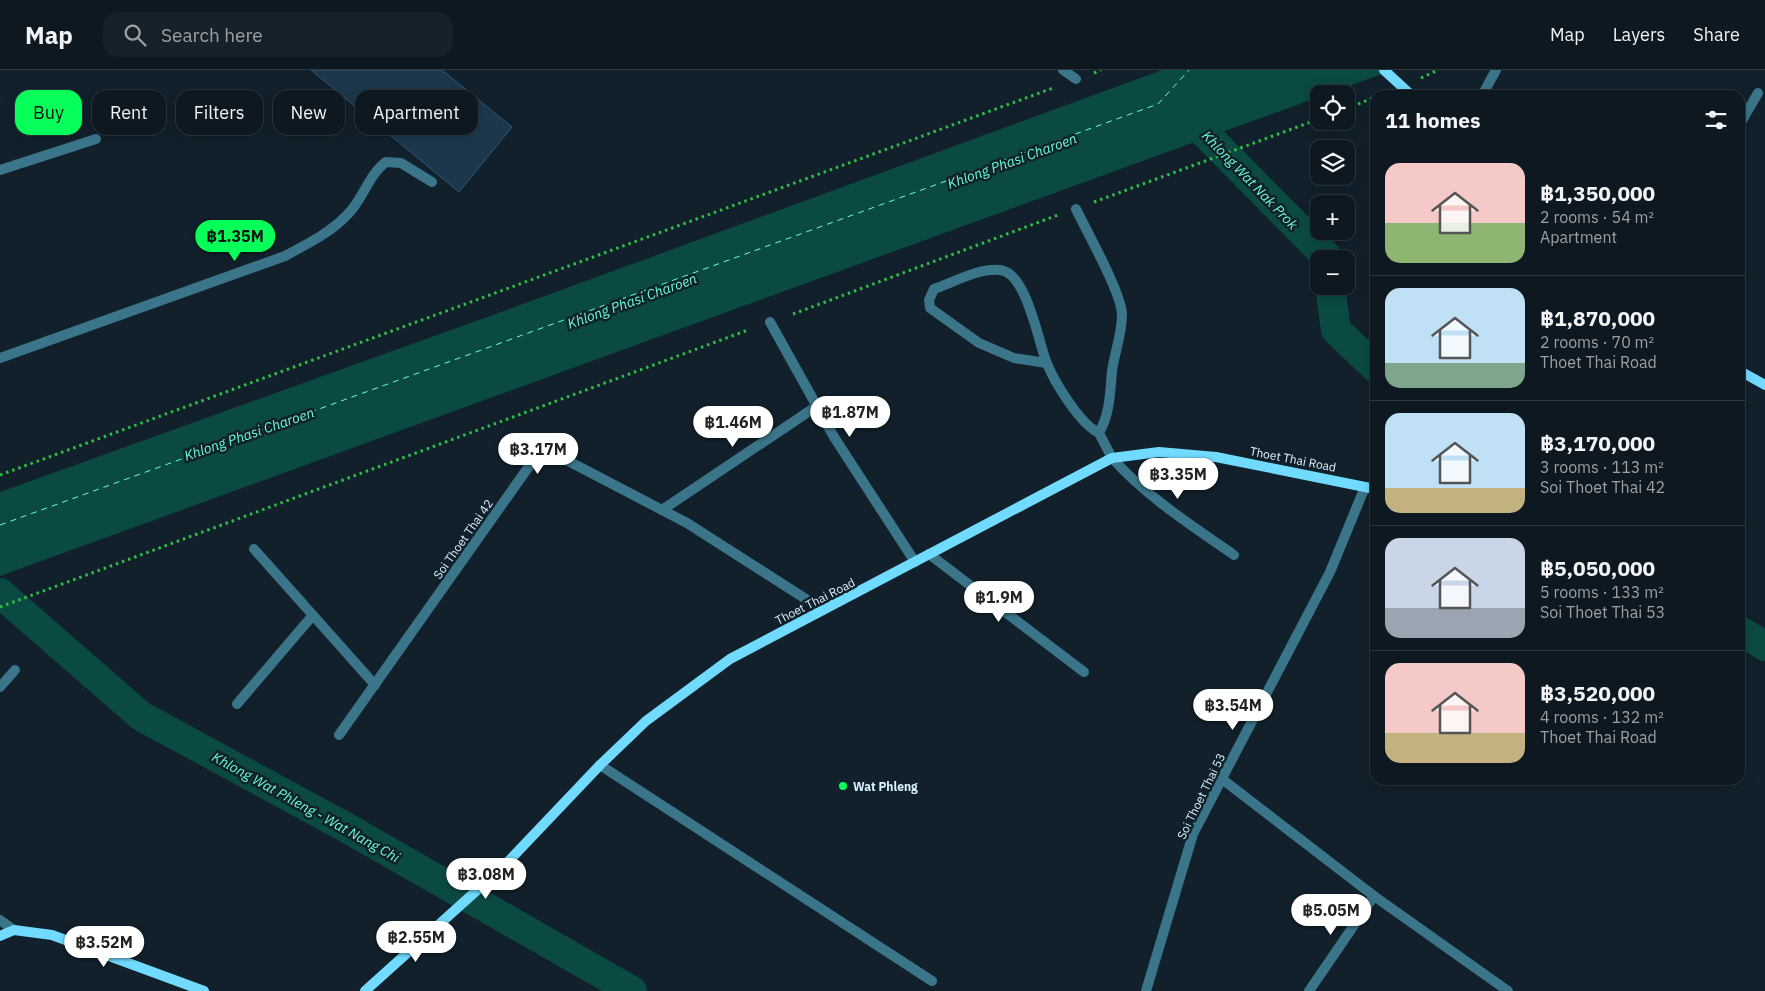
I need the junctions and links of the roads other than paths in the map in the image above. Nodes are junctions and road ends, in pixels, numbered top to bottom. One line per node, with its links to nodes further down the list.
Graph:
1 (1063, 70): 4 (street)
2 (1384, 70): 5 (main road, bridge)
3 (1496, 70): 6 (street)
4 (1076, 79)
5 (1406, 90)
6 (1485, 90)
7 (1758, 93): 8 (street)
8 (1745, 115)
9 (96, 139): 10 (street)
10 (0, 170)
11 (432, 182): 14 (street)
12 (1076, 209): 19 (street)
13 (770, 322): 18 (street)
14 (0, 358)
15 (1046, 363): 15 (street); 19 (street)
16 (1745, 374): 17 (main road)
17 (1765, 385)
18 (817, 406): 22 (street); 26 (street)
19 (1099, 433): 20 (street)
20 (1112, 458): 21 (main road, Thoet Thai Road); 24 (main road, Thoet Thai Road); 25 (street)
21 (1370, 488): 36 (street, Soi Thoet Thai 53)
22 (662, 510): 27 (street, Soi Thoet Thai 42); 31 (street, Soi Thoet Thai 42)
23 (254, 549): 28 (street)
24 (929, 554): 26 (main road, Thoet Thai Road); 30 (street)
25 (1234, 555)
26 (915, 562): 27 (main road, Thoet Thai Road)
27 (823, 610): 35 (main road, Thoet Thai Road)
28 (313, 616): 31 (street); 33 (street)
29 (15, 670): 32 (street)
30 (1084, 672)
31 (375, 685): 34 (street, Soi Thoet Thai 42)
32 (0, 687)
33 (237, 704)
34 (339, 735)
35 (600, 765): 41 (street); 43 (main road, Thoet Thai Road)
36 (1222, 779): 37 (street); 44 (street, Soi Thoet Thai 53)
37 (1374, 896): 45 (street); 46 (street)
38 (0, 920): 39 (street)
39 (14, 930): 40 (main road); 42 (main road)
40 (0, 936)
41 (932, 981)
42 (204, 991)
43 (365, 991)
44 (1146, 991)
45 (1309, 991)
46 (1508, 991)

